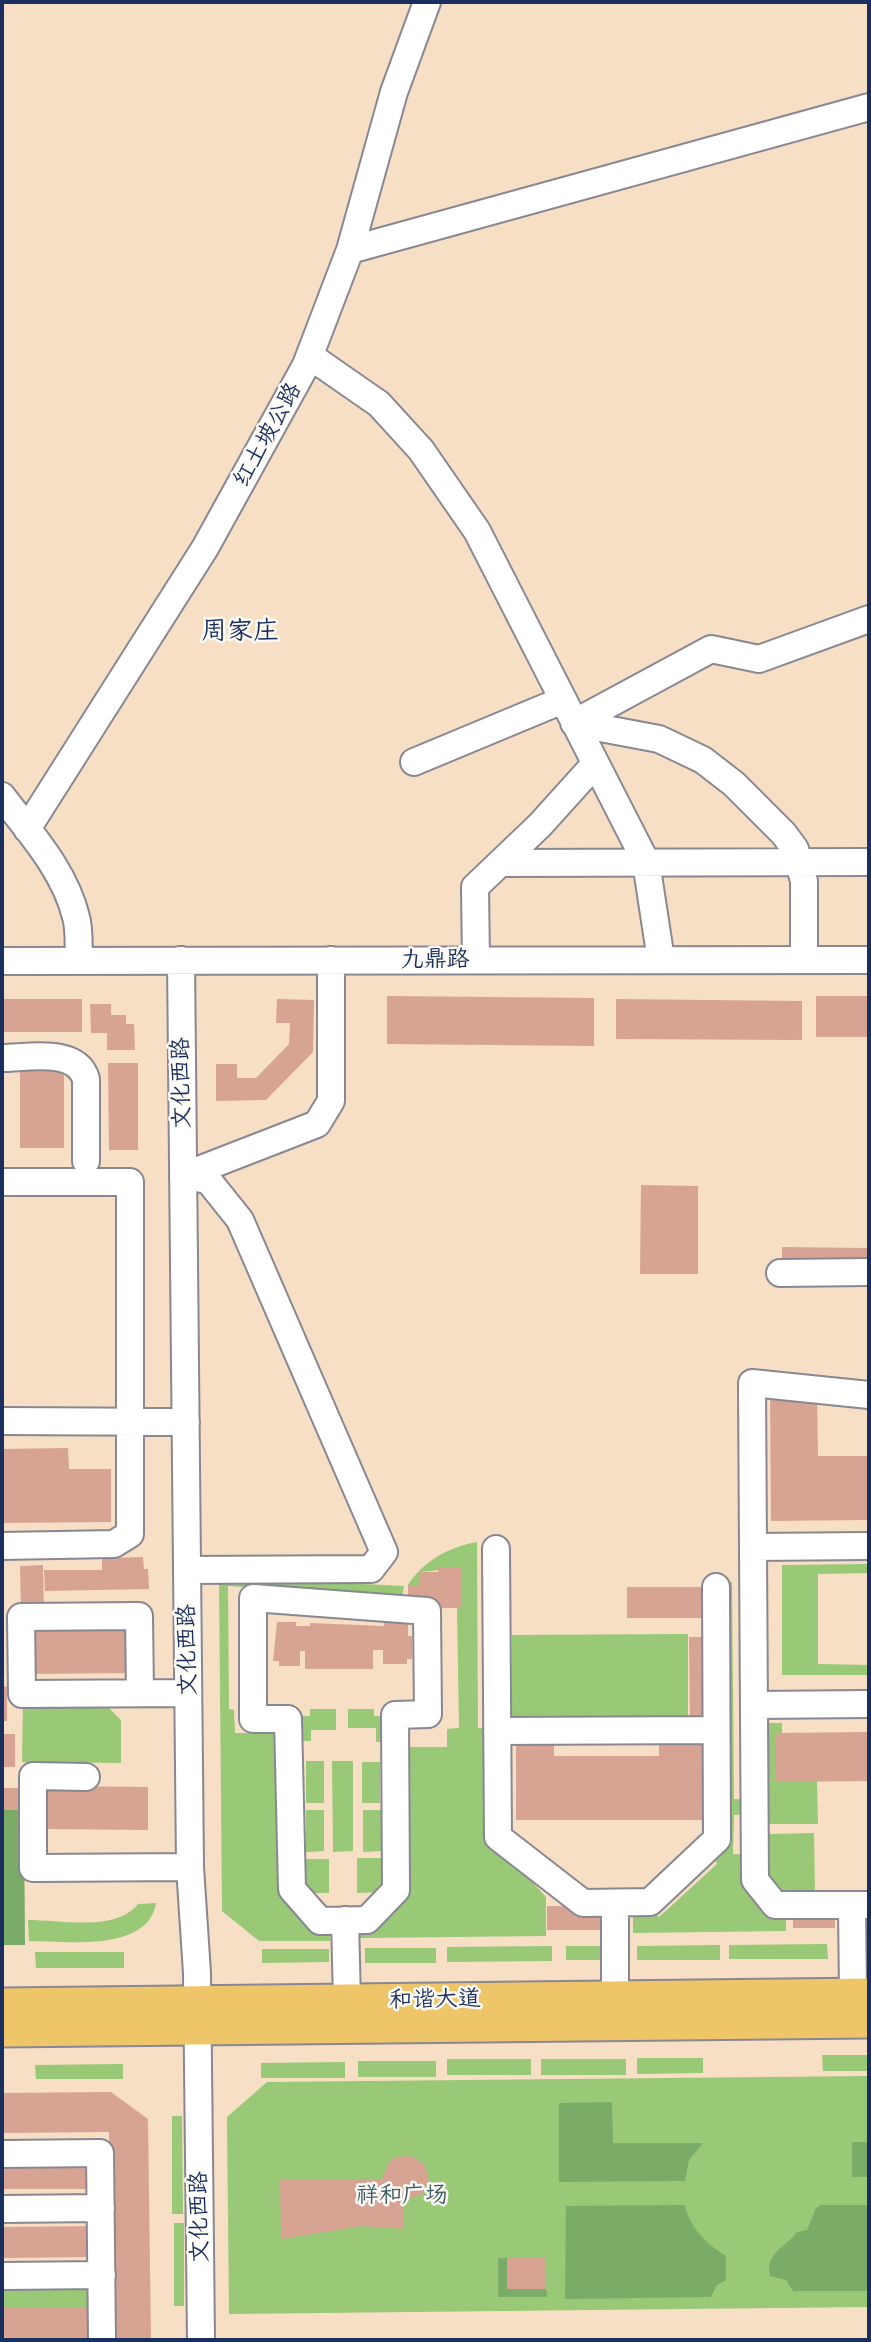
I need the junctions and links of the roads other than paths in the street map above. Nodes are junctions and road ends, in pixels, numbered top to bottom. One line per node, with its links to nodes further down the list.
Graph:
1 (427, 2): 3 (street, 红土坡公路)
2 (869, 107): 3 (street)
3 (350, 250): 4 (street, 红土坡公路)
4 (310, 356): 6 (street); 10 (street, 红土坡公路)
5 (869, 619): 6 (street)
6 (568, 711): 7 (street); 8 (street); 12 (street)
7 (414, 762)
8 (596, 764): 11 (street); 14 (street)
9 (2, 796): 10 (street)
10 (27, 830): 22 (street)
11 (646, 862): 12 (street); 14 (street); 18 (street)
12 (798, 862): 13 (street); 19 (street)
13 (869, 862)
14 (500, 863): 17 (street)
15 (181, 960): 16 (street, 九鼎路); 22 (street, 九鼎路); 25 (street, 文化西路)
16 (331, 960): 17 (street, 九鼎路); 25 (street)
17 (476, 960): 18 (street, 九鼎路)
18 (661, 960): 19 (street, 九鼎路)
19 (804, 960): 20 (street, 九鼎路)
20 (869, 960)
21 (2, 961): 22 (street, 九鼎路)
22 (79, 961)
23 (2, 1058): 24 (street)
24 (86, 1161)
25 (183, 1176): 32 (street, 文化西路); 37 (street)
26 (2, 1182): 31 (street)
27 (869, 1272): 28 (street)
28 (780, 1273)
29 (869, 1395): 35 (street)
30 (2, 1421): 31 (street)
31 (130, 1422): 32 (street); 33 (street)
32 (186, 1422): 37 (street, 文化西路)
33 (2, 1546)
34 (869, 1546): 35 (street)
35 (753, 1547): 42 (street)
36 (496, 1549): 44 (street)
37 (187, 1570): 40 (street, 文化西路)
38 (716, 1587): 43 (street)
39 (140, 1693): 39 (street); 40 (street)
40 (188, 1693): 46 (street, 文化西路)
41 (869, 1704): 42 (street)
42 (754, 1705): 48 (street)
43 (716, 1730): 44 (street); 47 (street)
44 (497, 1731): 47 (street)
45 (86, 1777): 46 (street)
46 (190, 1867): 54 (street, 文化西路)
47 (615, 1903): 50 (street)
48 (860, 1906): 52 (street)
49 (345, 1920): 49 (street); 51 (street)
50 (615, 1998): 51 (main road, 和谐大道); 52 (main road, 和谐大道)
51 (346, 2001): 54 (main road, 和谐大道)
52 (864, 2004): 54 (main road, 和谐大道)
53 (2, 2005): 54 (main road, 和谐大道)
54 (197, 2015): 55 (main road, 和谐大道); 62 (street, 文化西路)
55 (2, 2030)
56 (2, 2154): 57 (street)
57 (101, 2208): 58 (street); 59 (street)
58 (2, 2209)
59 (102, 2275): 60 (street); 61 (street)
60 (2, 2276)
61 (102, 2340)
62 (201, 2340)

